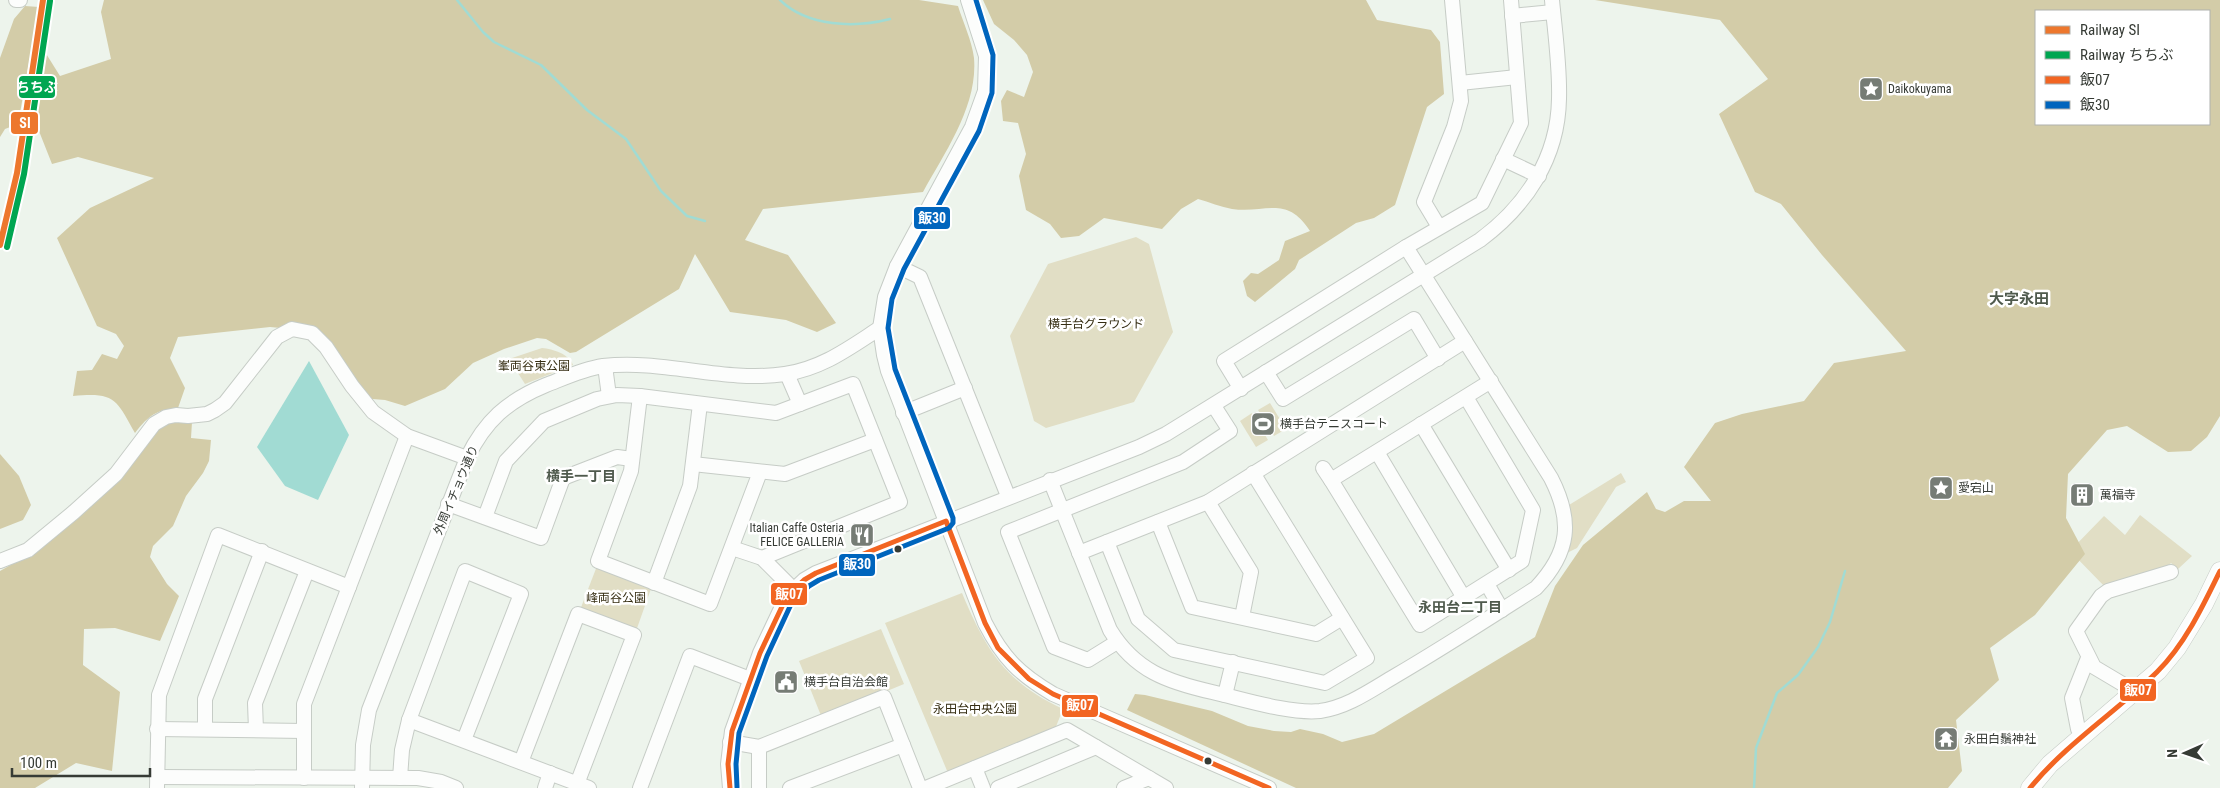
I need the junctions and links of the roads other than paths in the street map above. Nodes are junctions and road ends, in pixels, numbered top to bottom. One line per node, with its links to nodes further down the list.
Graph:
1 (16, 0): 2 (street)
2 (20, 0)
3 (968, 0): 14 (street)
4 (1452, 0): 9 (street)
5 (1511, 0): 7 (street)
6 (1552, 6): 7 (street); 11 (street)
7 (1512, 16): 8 (street)
8 (1517, 78): 9 (street); 10 (street)
9 (1460, 82): 12 (street)
10 (1503, 159): 11 (street); 12 (street)
11 (1542, 170): 15 (street)
12 (1439, 227): 13 (street)
13 (1406, 247): 15 (street); 24 (street)
14 (897, 266): 16 (street); 23 (street)
15 (1424, 275): 17 (street); 20 (street)
16 (880, 328): 21 (street, 外周イチョウ通り); 31 (street)
17 (1465, 342): 18 (street); 22 (street)
18 (1438, 359): 20 (street); 41 (street)
19 (605, 366): 21 (street, 外周イチョウ通り); 25 (street); 36 (street, 外周イチョウ通り)
20 (1266, 372): 24 (street)
21 (787, 374): 29 (street)
22 (1491, 381): 27 (street); 66 (street)
23 (965, 388): 31 (street); 44 (street)
24 (1241, 388): 30 (street)
25 (609, 396): 26 (street); 48 (street)
26 (640, 396): 28 (street); 37 (street)
27 (1466, 397): 32 (street); 57 (street)
28 (700, 404): 29 (street); 38 (street)
29 (800, 404): 34 (street)
30 (1214, 406): 42 (street); 47 (street)
31 (903, 413): 49 (street)
32 (1422, 424): 35 (street); 57 (street)
33 (407, 436): 36 (street); 56 (street); 63 (street)
34 (875, 440): 40 (street); 55 (street)
35 (1377, 452): 43 (street); 65 (street)
36 (467, 458): 46 (street, 外周イチョウ通り)
37 (632, 459): 48 (street); 61 (street)
38 (693, 464): 40 (street); 61 (street)
39 (1323, 468): 43 (street)
40 (760, 472): 52 (street)
41 (1253, 473): 45 (street); 68 (street)
42 (1050, 480): 44 (street); 47 (street)
43 (1331, 480): 65 (street)
44 (1008, 496): 49 (street)
45 (1208, 502): 50 (street); 67 (street)
46 (448, 504): 48 (street); 93 (street, 外周イチョウ通り)
47 (1061, 510): 54 (street); 69 (street)
48 (485, 517)
49 (946, 521): 64 (street); 94 (street)
50 (1158, 522): 51 (street); 67 (street)
51 (1107, 542): 54 (street); 71 (street)
52 (732, 548): 55 (street); 61 (street)
53 (262, 552): 58 (street); 76 (street); 77 (street)
54 (1079, 554): 69 (street)
55 (762, 558): 64 (street)
56 (0, 561)
57 (1509, 570): 62 (street)
58 (307, 571): 63 (street); 78 (street)
59 (2220, 571): 73 (main road)
60 (2171, 572): 70 (street)
61 (654, 582)
62 (1487, 584): 65 (street); 66 (street)
63 (349, 587): 79 (street)
64 (793, 589): 72 (street)
65 (1464, 598)
66 (1502, 610): 74 (street)
67 (1242, 617): 68 (street)
68 (1342, 618): 71 (street)
69 (1117, 642): 74 (street)
70 (2088, 658): 73 (street); 80 (street)
71 (1233, 662): 74 (street)
72 (750, 679): 82 (street); 98 (street)
73 (2136, 692): 80 (main road)
74 (1225, 695)
75 (409, 720): 81 (street); 81 (street); 90 (street)
76 (157, 728): 77 (street); 92 (street)
77 (205, 729): 78 (street)
78 (256, 730): 79 (street)
79 (304, 731): 89 (street)
80 (2083, 735): 109 (main road)
81 (464, 740): 86 (street)
82 (730, 742): 85 (street); 99 (street)
83 (903, 745): 85 (street); 101 (street); 102 (street)
84 (1096, 747): 87 (street); 91 (street); 105 (street)
85 (760, 748): 100 (street)
86 (521, 762): 88 (street); 95 (street)
87 (974, 768): 103 (street); 104 (street)
88 (550, 773): 95 (street); 97 (street)
89 (304, 778): 92 (street); 93 (street)
90 (400, 778): 93 (street); 96 (street)
91 (1149, 778): 106 (street); 107 (street)
92 (157, 783)
93 (362, 783)
94 (1255, 785): 108 (street)
95 (583, 786)
96 (456, 788)
97 (545, 788)
98 (640, 788)
99 (730, 788)
100 (759, 788)
101 (790, 788)
102 (920, 788)
103 (926, 788)
104 (983, 788)
105 (998, 788)
106 (1124, 788)
107 (1166, 788)
108 (1269, 788)
109 (2030, 788)

